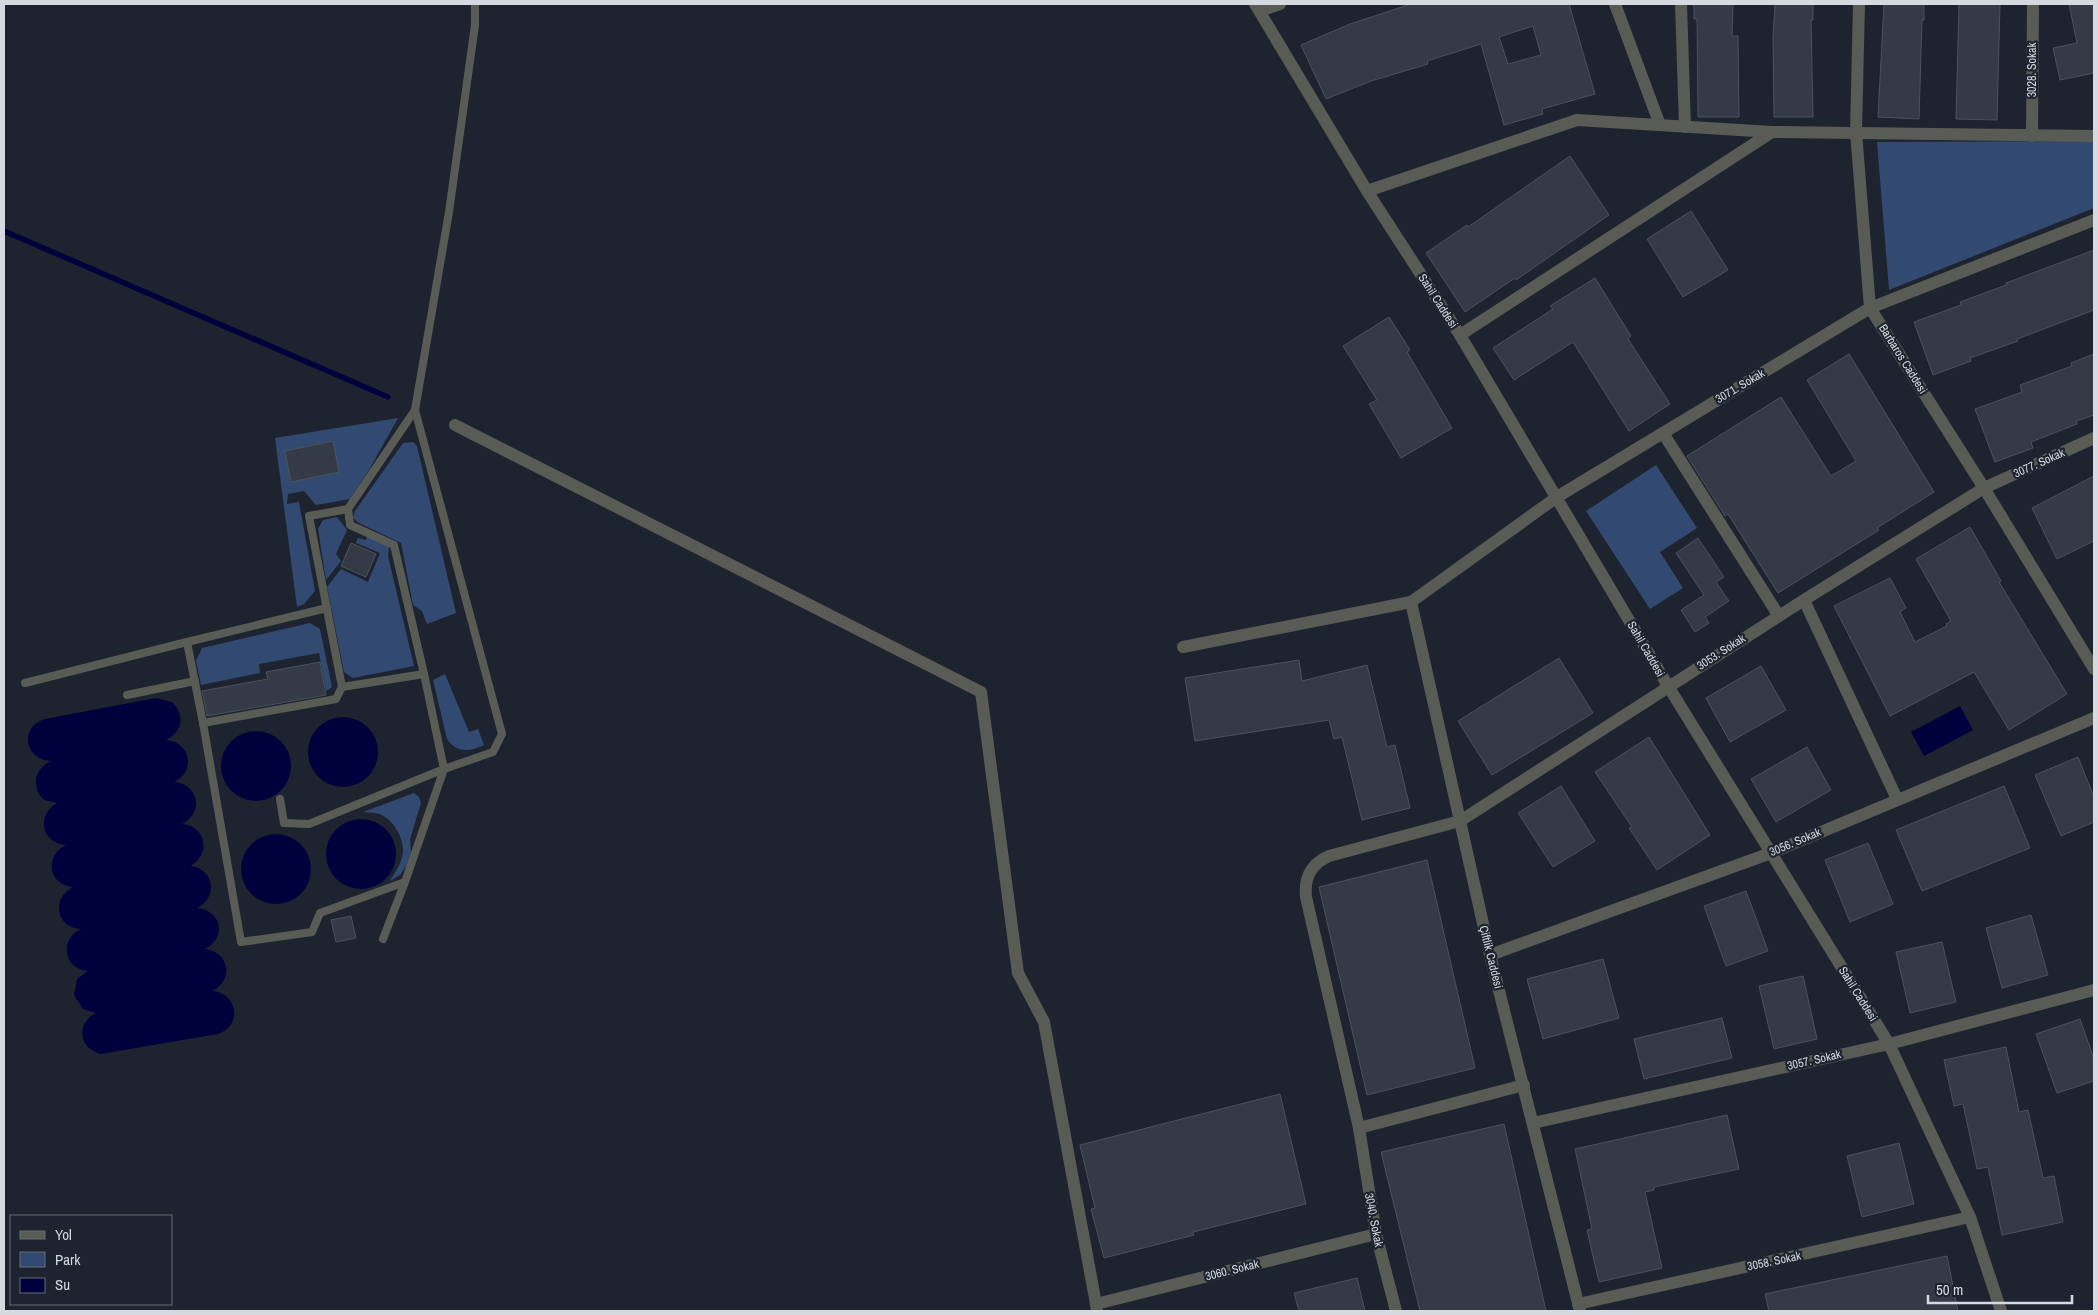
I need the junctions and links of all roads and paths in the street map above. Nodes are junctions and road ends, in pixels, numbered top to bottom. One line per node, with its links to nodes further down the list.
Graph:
1 (475, 4): 18 (lane)
2 (1280, 4): 7 (street)
3 (1615, 4): 8 (street)
4 (1681, 4): 9 (street)
5 (1859, 4): 11 (street, Barbaros Caddesi)
6 (2033, 4): 12 (street, 3028. Sokak)
7 (1258, 7): 14 (street, Sahil Caddesi)
8 (1660, 125): 9 (street); 14 (street)
9 (1685, 127): 10 (street)
10 (1772, 132): 11 (street); 17 (street)
11 (1856, 132): 12 (street); 16 (street, Barbaros Caddesi)
12 (2032, 136): 13 (street)
13 (2094, 136)
14 (1367, 191): 17 (street, Sahil Caddesi)
15 (2094, 220): 16 (street, 3071. Sokak)
16 (1870, 308): 20 (street, 3071. Sokak); 22 (street, Barbaros Caddesi)
17 (1460, 335): 23 (street, Sahil Caddesi)
18 (415, 410): 24 (lane); 40 (lane)
19 (455, 425): 55 (street)
20 (1663, 433): 23 (street, 3071. Sokak); 28 (street)
21 (2094, 438): 22 (street, 3077. Sokak)
22 (1984, 488): 25 (street, 3053. Sokak); 31 (street, Barbaros Caddesi)
23 (1557, 497): 26 (street, 3071. Sokak); 35 (street, Sahil Caddesi)
24 (348, 509): 27 (lane); 32 (lane)
25 (1804, 600): 28 (street, 3053. Sokak); 42 (street)
26 (1411, 602): 30 (street); 43 (street, Çiftlik Caddesi)
27 (326, 608): 29 (lane); 36 (lane)
28 (1778, 616): 35 (street, 3053. Sokak)
29 (187, 642): 33 (lane); 34 (lane)
30 (1183, 646)
31 (2094, 669)
32 (424, 674): 36 (lane); 40 (lane)
33 (195, 681): 37 (lane); 39 (lane)
34 (25, 683)
35 (1668, 686): 43 (street, 3053. Sokak); 44 (street, Sahil Caddesi)
36 (342, 687): 39 (lane)
37 (127, 695)
38 (2094, 718): 42 (street, 3056. Sokak)
39 (203, 723): 45 (lane)
40 (444, 769): 41 (lane); 45 (lane)
41 (280, 799)
42 (1897, 799): 44 (street, 3056. Sokak)
43 (1460, 821): 47 (street, Çiftlik Caddesi); 52 (street, 3040. Sokak)
44 (1771, 853): 47 (street, 3056. Sokak); 49 (street, Sahil Caddesi)
45 (405, 882): 46 (lane)
46 (383, 939)
47 (1490, 955): 50 (street, Çiftlik Caddesi)
48 (2094, 990): 49 (street, 3057. Sokak)
49 (1889, 1044): 51 (street, 3057. Sokak); 53 (street, Sahil Caddesi)
50 (1524, 1085): 51 (street, Çiftlik Caddesi); 52 (street)
51 (1533, 1123): 56 (street, Çiftlik Caddesi)
52 (1359, 1128): 54 (street, 3040. Sokak)
53 (1970, 1217): 56 (street, 3058. Sokak); 58 (street, Sahil Caddesi)
54 (1376, 1234): 55 (street, 3060. Sokak); 57 (street, 3040. Sokak)
55 (1096, 1308)
56 (1579, 1308)
57 (1396, 1311)
58 (2001, 1311)

